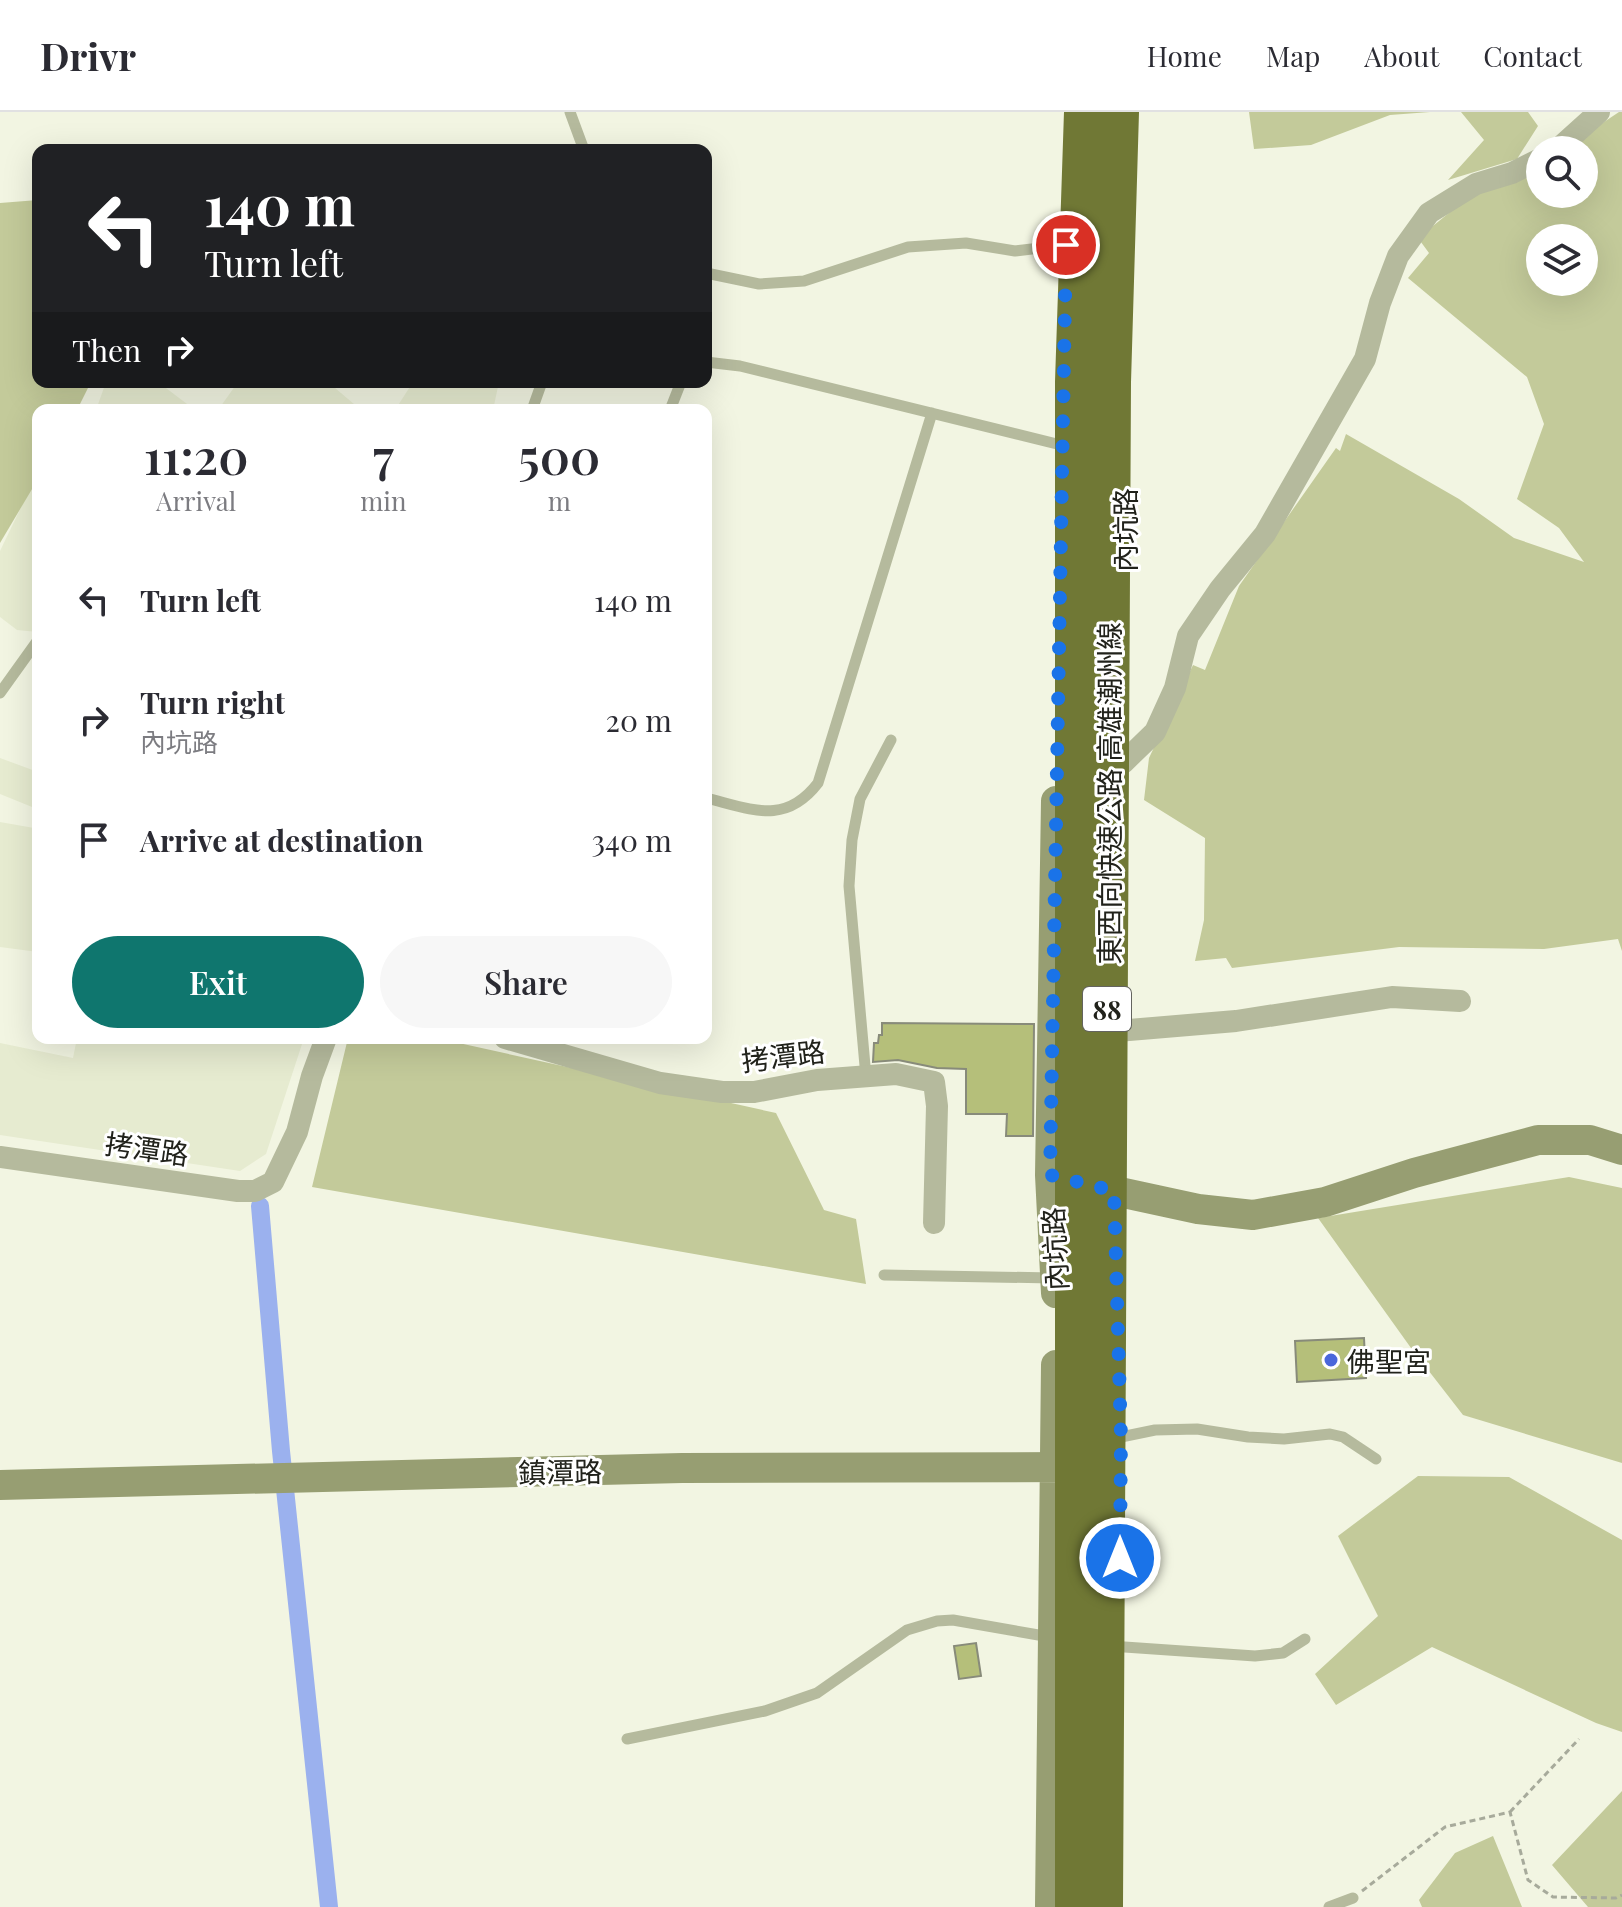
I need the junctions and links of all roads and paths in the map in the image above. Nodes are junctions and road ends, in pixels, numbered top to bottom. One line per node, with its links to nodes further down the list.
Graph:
1 (570, 112): 8 (lane)
2 (1070, 112): 10 (main road, 內坑路)
3 (1084, 112): 46 (highway, 東西向快速公路 高雄潮州線 / 88, bridge)
4 (1119, 112): 47 (highway, 東西向快速公路 高雄潮州線 / 88, bridge)
5 (1133, 112): 18 (main road, 內坑路)
6 (1599, 112): 7 (street)
7 (1572, 136)
8 (582, 144)
9 (1526, 166): 18 (street)
10 (1066, 245): 11 (lane); 14 (main road, 內坑路)
11 (712, 274)
12 (712, 363): 13 (lane)
13 (932, 413): 14 (lane); 19 (lane)
14 (1061, 445): 27 (main road, 內坑路)
15 (32, 648): 16 (lane)
16 (0, 693)
17 (891, 740): 24 (lane)
18 (1123, 763): 21 (main road, 內坑路)
19 (712, 800)
20 (1460, 1001): 21 (street)
21 (1117, 1031): 28 (main road, 內坑路)
22 (324, 1044): 26 (street, 拷潭路)
23 (526, 1044): 24 (street, 拷潭路)
24 (866, 1077): 29 (street, 拷潭路)
25 (1622, 1150): 28 (main road)
26 (0, 1157)
27 (1050, 1175): 28 (main road); 31 (main road, 內坑路)
28 (1114, 1191): 32 (main road, 內坑路)
29 (934, 1223)
30 (884, 1275): 31 (lane)
31 (1057, 1278): 34 (main road, 內坑路)
32 (1121, 1437): 33 (lane); 35 (main road, 內坑路)
33 (1376, 1459)
34 (1054, 1467): 35 (main road, 鎮潭路); 36 (main road, 鎮潭路); 37 (main road, 內坑路)
35 (1120, 1468): 39 (main road, 內坑路)
36 (0, 1485)
37 (1054, 1638): 39 (lane); 40 (lane); 45 (main road, 內坑路)
38 (1305, 1639): 39 (lane)
39 (1120, 1648): 48 (main road, 內坑路)
40 (627, 1739)
41 (1579, 1739): 42 (path)
42 (1510, 1812): 43 (path); 44 (path)
43 (1622, 1895)
44 (1353, 1898): 49 (lane)
45 (1050, 1907)
46 (1075, 1907)
47 (1103, 1907)
48 (1120, 1907)
49 (1329, 1907)

